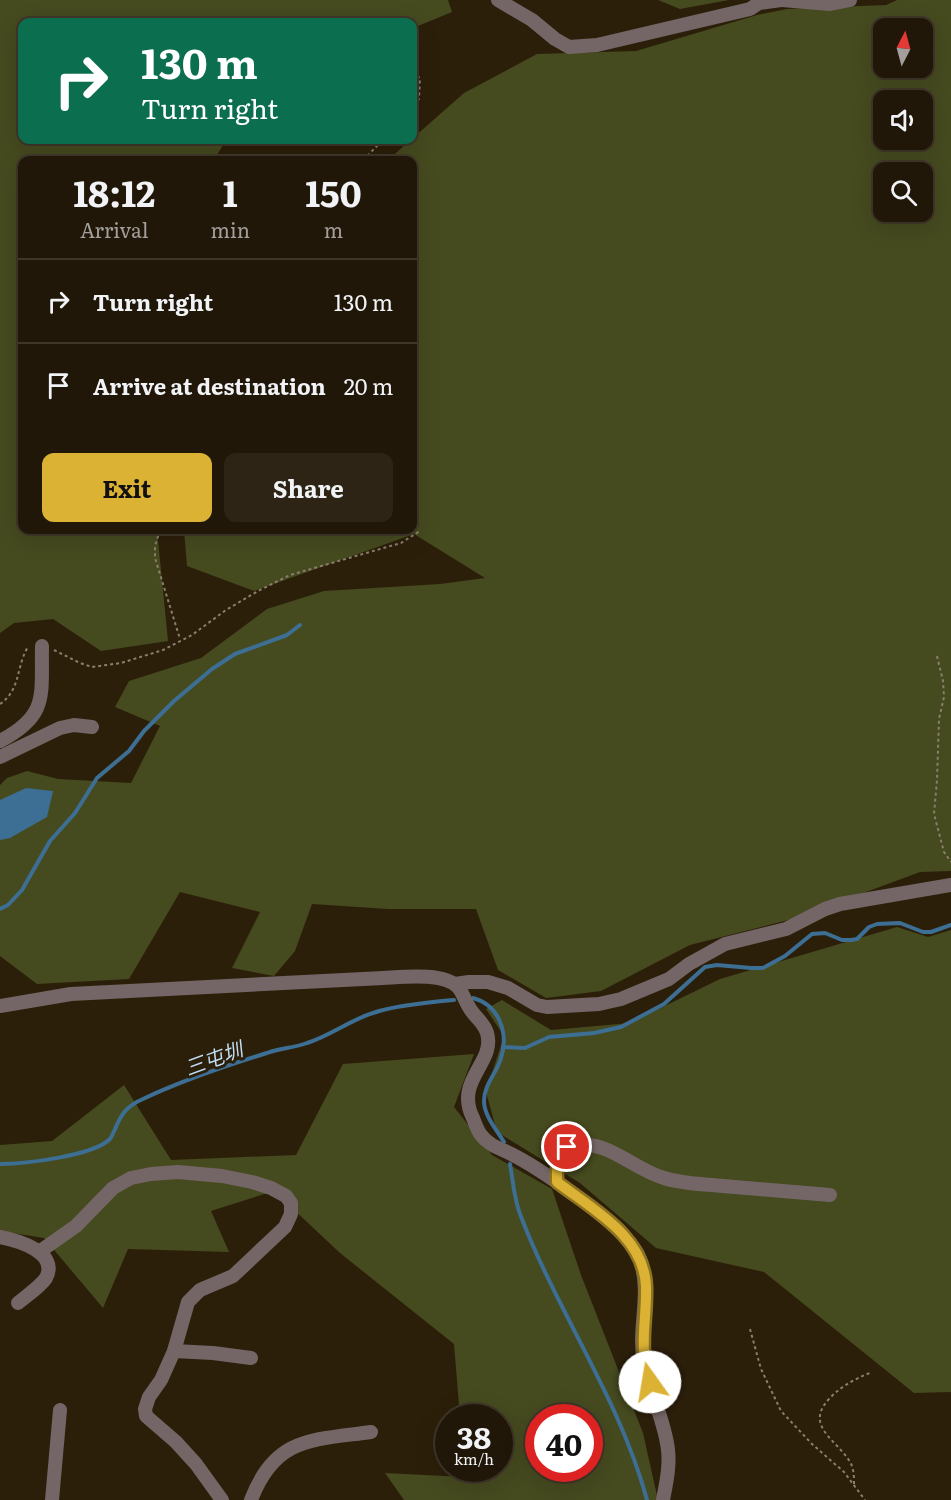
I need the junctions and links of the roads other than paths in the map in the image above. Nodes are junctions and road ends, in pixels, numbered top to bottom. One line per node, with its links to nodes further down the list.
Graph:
1 (498, 0): 2 (street)
2 (781, 0): 3 (street)
3 (850, 0)
4 (42, 646): 6 (street)
5 (92, 727): 7 (street)
6 (0, 741)
7 (0, 757)
8 (951, 885): 9 (street)
9 (455, 984): 10 (street); 11 (street)
10 (0, 1006)
11 (557, 1182): 12 (street); 23 (street)
12 (830, 1195)
13 (0, 1237): 14 (street)
14 (39, 1252): 15 (street); 16 (street)
15 (18, 1304)
16 (174, 1351): 17 (street); 21 (street)
17 (251, 1358)
18 (60, 1410): 20 (street)
19 (370, 1432): 22 (street)
20 (52, 1500)
21 (222, 1500)
22 (251, 1500)
23 (663, 1500)

